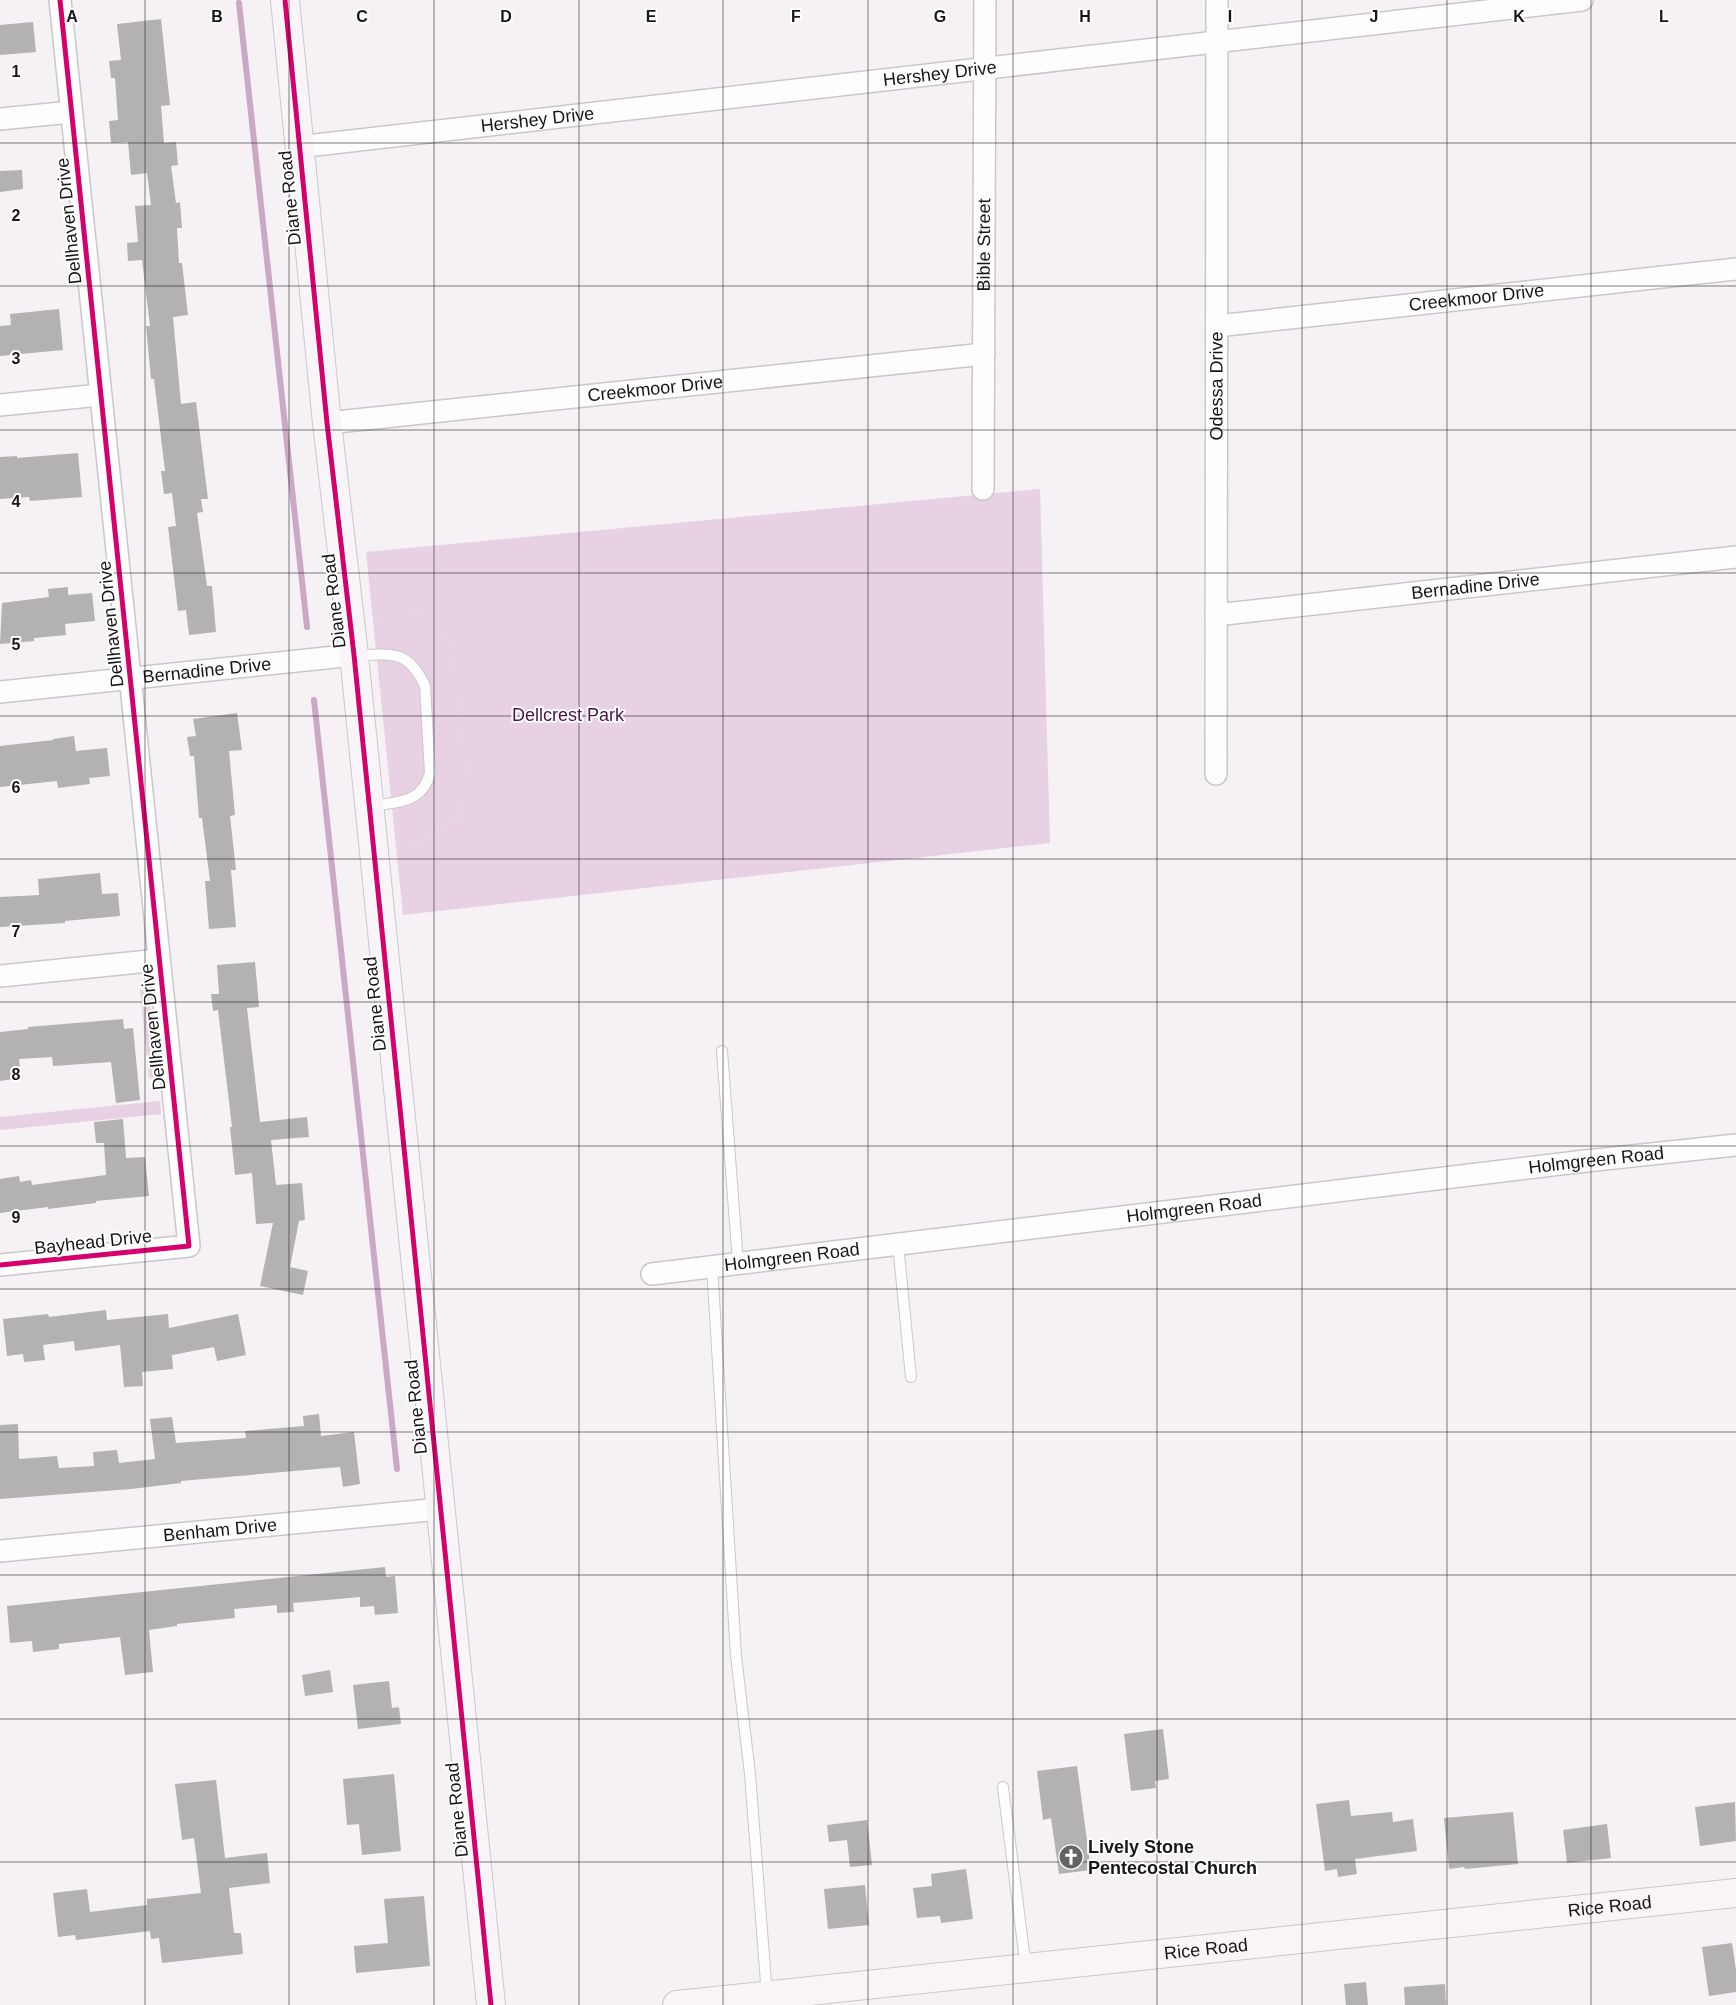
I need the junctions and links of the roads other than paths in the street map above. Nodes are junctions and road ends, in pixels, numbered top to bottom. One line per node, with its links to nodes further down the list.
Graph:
1 (60, 0): 8 (street, Dellhaven Drive)
2 (285, 0): 10 (street, Diane Road)
3 (985, 0): 7 (street, Bible Street)
4 (1217, 0): 6 (street, Odessa Drive)
5 (1582, 0): 6 (street, Hershey Drive)
6 (1217, 41): 7 (street, Hershey Drive); 12 (street, Odessa Drive)
7 (985, 68): 10 (street, Hershey Drive); 13 (street, Bible Street)
8 (71, 112): 9 (street); 14 (street, Dellhaven Drive)
9 (0, 119)
10 (298, 148): 16 (street, Diane Road)
11 (1736, 269): 12 (street, Creekmoor Drive)
12 (1217, 326): 19 (street, Odessa Drive)
13 (984, 354): 16 (street, Creekmoor Drive); 17 (street, Bible Street)
14 (100, 396): 15 (street); 21 (street, Dellhaven Drive)
15 (0, 405)
16 (327, 423): 20 (street, Diane Road)
17 (983, 489)
18 (1736, 557): 19 (street, Bernadine Drive)
19 (1216, 615): 23 (street, Odessa Drive)
20 (354, 655): 21 (street, Bernadine Drive); 24 (street, Diane Road); 24 (lane)
21 (131, 679): 22 (street, Bernadine Drive); 25 (street, Dellhaven Drive)
22 (0, 692)
23 (1216, 774)
24 (369, 806): 36 (street, Diane Road)
25 (159, 960): 26 (street); 30 (street, Dellhaven Drive)
26 (0, 976)
27 (722, 1051): 31 (lane)
28 (1736, 1145): 29 (street, Holmgreen Road)
29 (898, 1244): 31 (street, Holmgreen Road); 35 (lane)
30 (189, 1246): 32 (street, Bayhead Drive)
31 (738, 1263): 33 (street, Holmgreen Road)
32 (0, 1265)
33 (712, 1266): 34 (street, Holmgreen Road); 41 (lane)
34 (652, 1274)
35 (911, 1377)
36 (440, 1509): 37 (street, Benham Drive); 42 (street, Diane Road)
37 (0, 1551)
38 (1003, 1787): 40 (lane)
39 (1736, 1893): 40 (street, Rice Road)
40 (1026, 1969): 41 (street, Rice Road)
41 (767, 1996): 43 (street, Rice Road)
42 (490, 2005)
43 (678, 2005)

